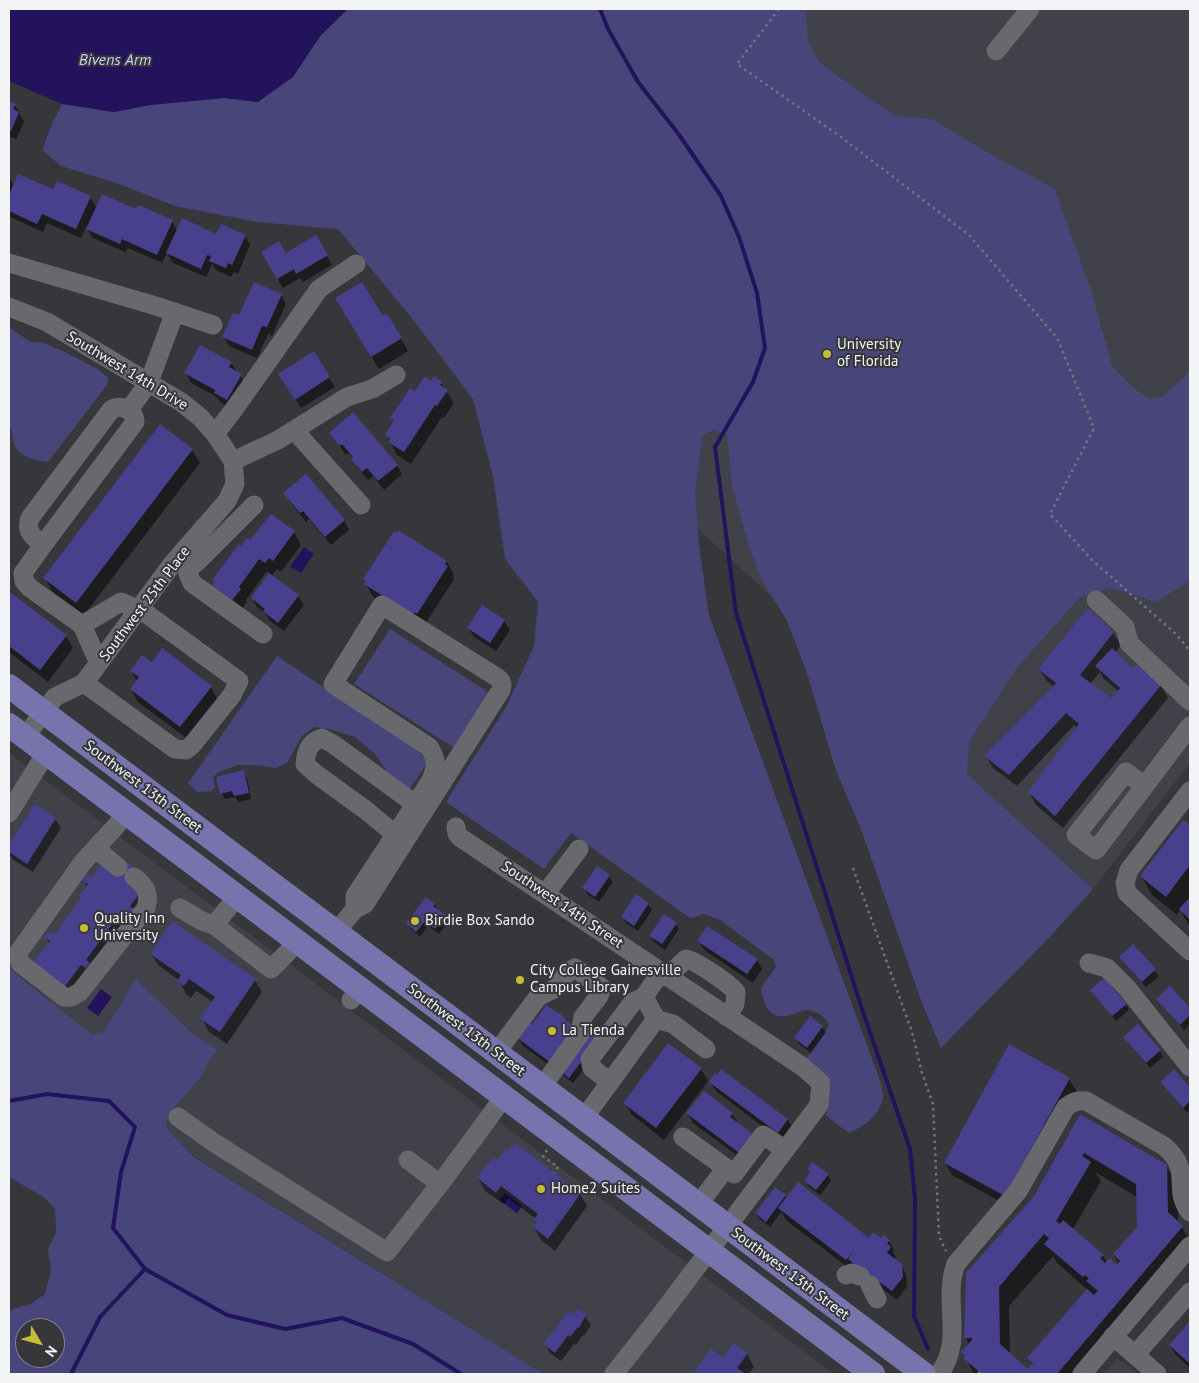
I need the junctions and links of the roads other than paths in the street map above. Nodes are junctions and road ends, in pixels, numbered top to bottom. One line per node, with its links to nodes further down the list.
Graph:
1 (1030, 9): 2 (street)
2 (996, 51)
3 (9, 263): 6 (street)
4 (356, 264): 12 (street)
5 (9, 307): 9 (street, Southwest 14th Drive)
6 (175, 312): 7 (street); 9 (street)
7 (213, 325)
8 (396, 375): 11 (street)
9 (149, 382): 10 (street); 12 (street, Southwest 14th Drive)
10 (129, 410): 16 (street); 16 (street)
11 (294, 430): 13 (street); 15 (street)
12 (215, 434): 13 (street, Southwest 14th Drive)
13 (231, 458): 17 (street, Southwest 25th Place)
14 (254, 505): 17 (street)
15 (361, 505)
16 (43, 545): 20 (street)
17 (188, 558): 19 (street, Southwest 25th Place); 21 (street)
18 (1096, 600): 25 (street)
19 (139, 610): 20 (street); 22 (street, Southwest 25th Place); 23 (street)
20 (82, 625): 22 (street)
21 (263, 634)
22 (99, 663): 23 (street, Southwest 25th Place)
23 (84, 683): 26 (street, Southwest 25th Place)
24 (9, 686): 26 (main road, Southwest 13th Street)
25 (1190, 701)
26 (44, 712): 28 (street, Southwest 25th Place); 41 (main road, Southwest 13th Street)
27 (1190, 726): 30 (street)
28 (17, 731): 29 (main road, Southwest 13th Street)
29 (46, 753): 33 (street); 34 (main road, Southwest 13th Street)
30 (1144, 786)
31 (1190, 790): 49 (street)
32 (415, 804): 36 (street); 36 (street); 36 (street)
33 (9, 812)
34 (125, 812): 37 (street); 43 (main road, Southwest 13th Street)
35 (456, 827): 42 (street, Southwest 14th Street)
36 (399, 838): 47 (street)
37 (96, 849): 39 (street); 40 (street)
38 (579, 849): 42 (street)
39 (118, 867)
40 (134, 877)
41 (287, 886): 45 (main road); 47 (main road, Southwest 13th Street)
42 (545, 894): 51 (street, Southwest 14th Street)
43 (238, 896): 45 (main road, Southwest 13th Street); 46 (street)
44 (180, 908): 46 (street)
45 (263, 915): 48 (main road, Southwest 13th Street)
46 (214, 925): 48 (street)
47 (336, 932): 57 (main road, Southwest 13th Street)
48 (297, 941): 53 (main road, Southwest 13th Street)
49 (1190, 951)
50 (1089, 963): 58 (street)
51 (663, 975): 52 (street); 54 (street, Southwest 14th Street); 54 (street)
52 (644, 997): 55 (street); 60 (street)
53 (386, 1007): 57 (main road); 62 (main road, Southwest 13th Street)
54 (727, 1017): 66 (street, Southwest 14th Street)
55 (656, 1019): 56 (street); 60 (street)
56 (706, 1049)
57 (496, 1053): 59 (main road, Southwest 13th Street); 61 (street)
58 (1190, 1067)
59 (522, 1072): 61 (main road, Southwest 13th Street); 62 (main road)
60 (610, 1082): 64 (street)
61 (542, 1087): 64 (main road, Southwest 13th Street)
62 (499, 1103): 69 (street); 73 (main road, Southwest 13th Street)
63 (178, 1117): 69 (street)
64 (584, 1118): 70 (main road, Southwest 13th Street)
65 (683, 1137): 68 (street)
66 (784, 1149): 68 (street); 72 (street)
67 (408, 1160): 69 (street)
68 (726, 1168): 70 (street)
69 (440, 1184)
70 (698, 1205): 72 (main road, Southwest 13th Street)
71 (1190, 1212): 81 (street)
72 (726, 1226): 73 (street); 80 (main road, Southwest 13th Street)
73 (709, 1250): 78 (street); 79 (main road, Southwest 13th Street)
74 (1188, 1255): 76 (street)
75 (1190, 1292): 77 (street)
76 (1113, 1336): 77 (street); 82 (street)
77 (1136, 1355): 83 (street)
78 (614, 1374)
79 (873, 1374)
80 (924, 1374)
81 (939, 1374)
82 (1082, 1374)
83 (1157, 1374)

